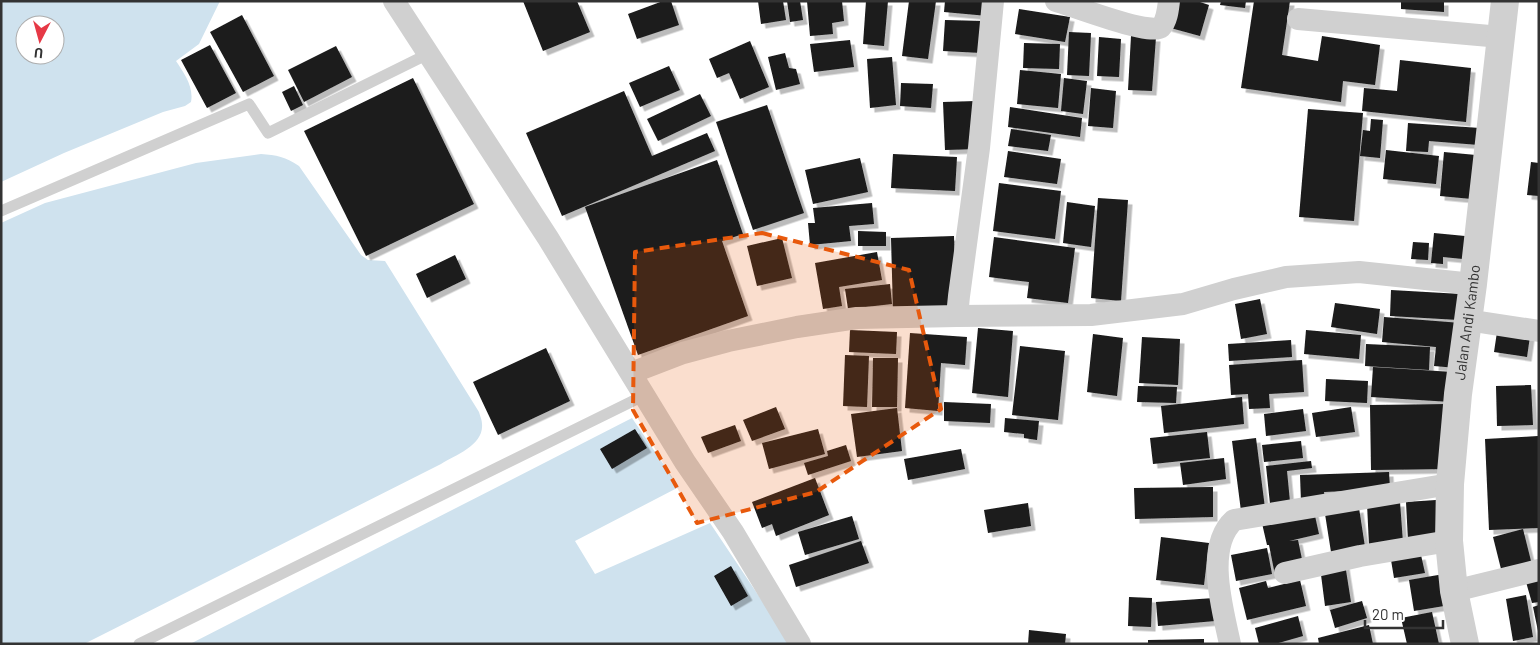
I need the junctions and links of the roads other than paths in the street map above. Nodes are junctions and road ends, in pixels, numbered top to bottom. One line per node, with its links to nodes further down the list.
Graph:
1 (394, 1): 8 (street)
2 (993, 1): 11 (street)
3 (1056, 1): 4 (street)
4 (1169, 1)
5 (1505, 1): 7 (street, Jalan Andi Kambo)
6 (1298, 20): 7 (street)
7 (1501, 37): 10 (street, Jalan Andi Kambo)
8 (428, 54): 9 (lane); 14 (street)
9 (1, 211)
10 (1473, 284): 11 (street); 12 (street, Jalan Andi Kambo)
11 (957, 316): 14 (street)
12 (1467, 320): 13 (street); 16 (street, Jalan Andi Kambo)
13 (1539, 331)
14 (631, 373): 15 (street)
15 (645, 395): 21 (lane); 22 (street)
16 (1450, 484): 17 (street, Jalan Andi Kambo); 23 (street)
17 (1449, 541): 19 (street); 20 (street, Jalan Andi Kambo)
18 (1539, 570): 20 (street)
19 (1285, 573)
20 (1454, 591): 24 (street, Jalan Andi Kambo)
21 (139, 644)
22 (800, 644)
23 (1230, 644)
24 (1465, 644)

